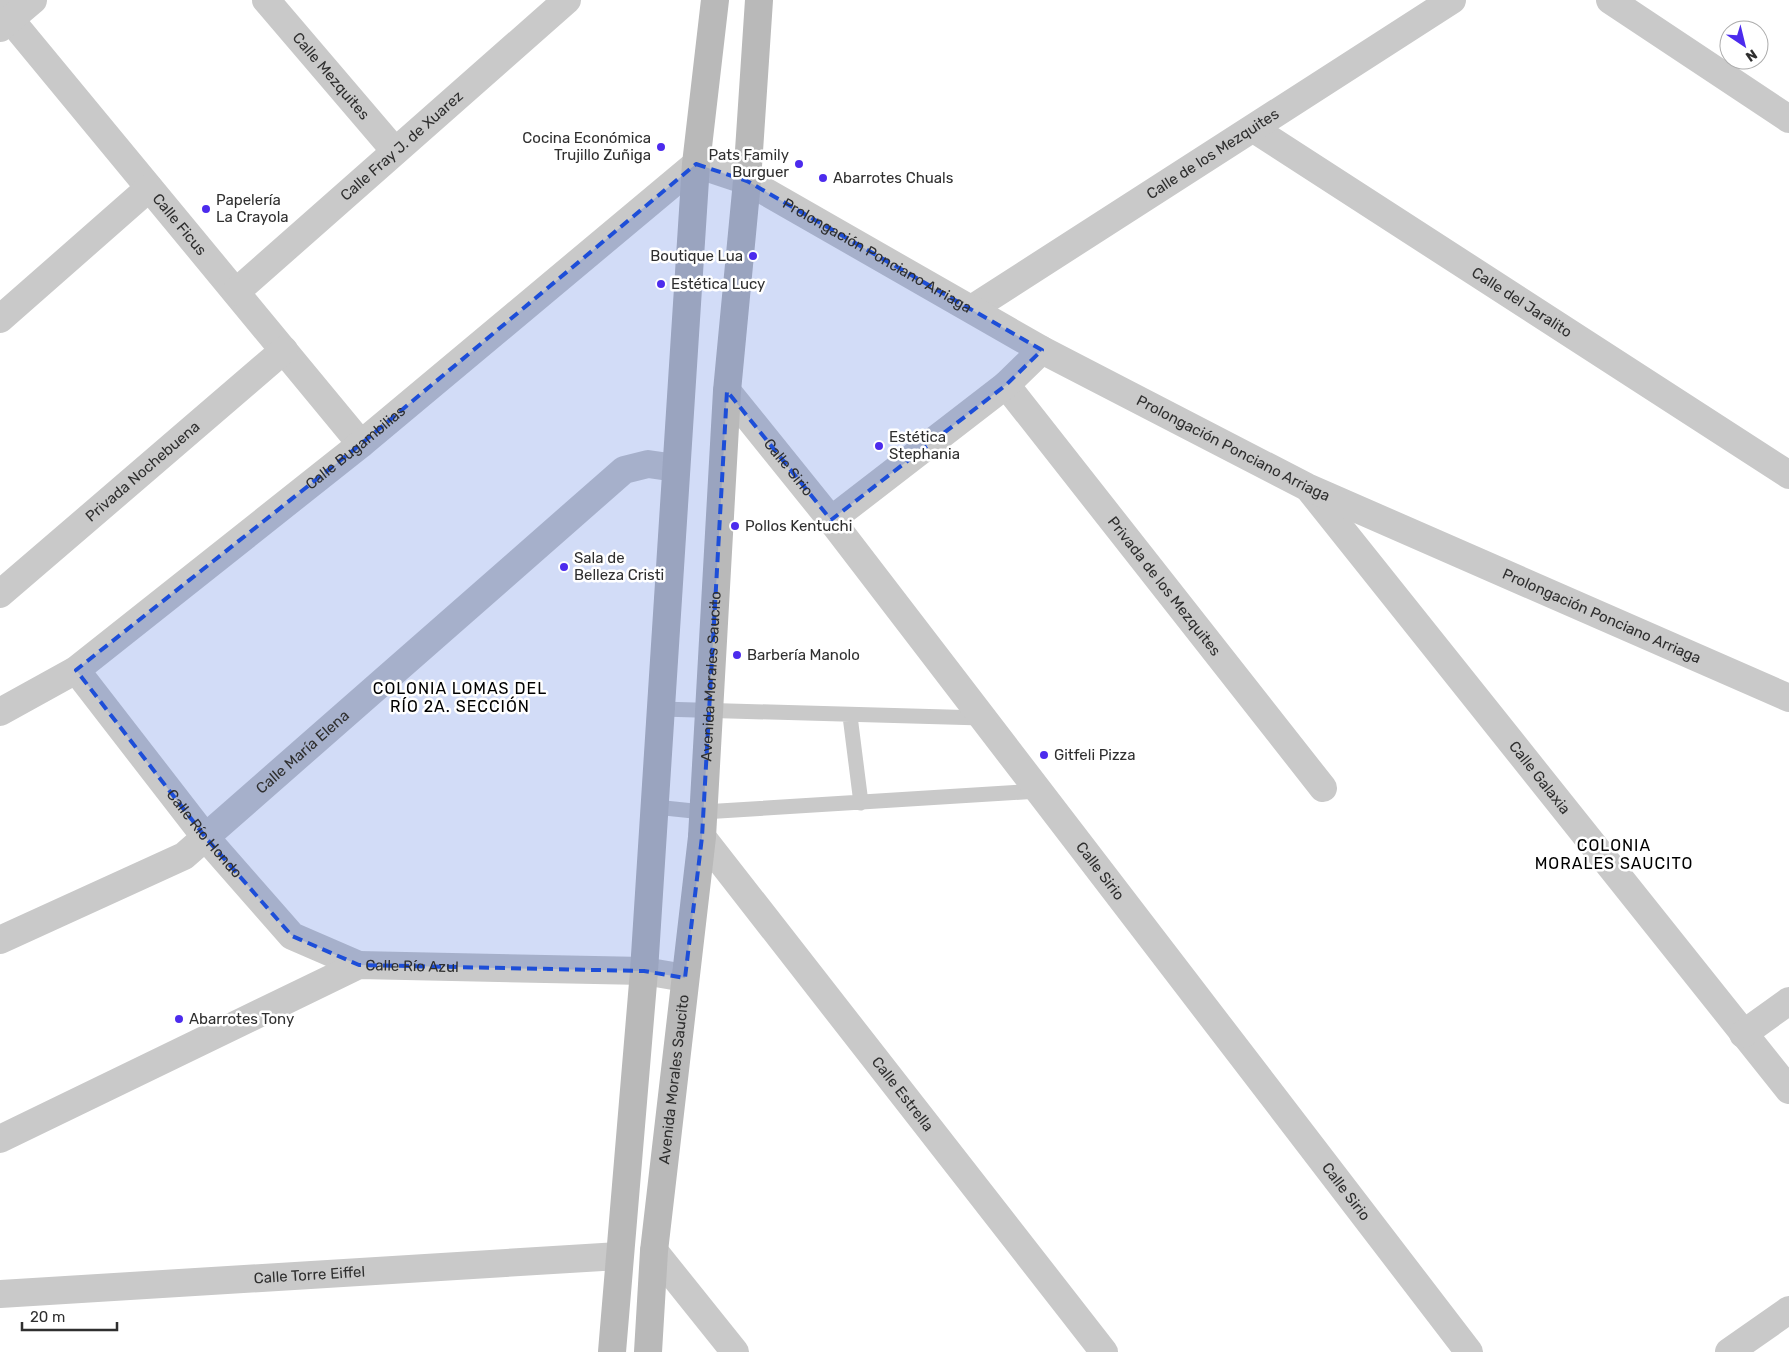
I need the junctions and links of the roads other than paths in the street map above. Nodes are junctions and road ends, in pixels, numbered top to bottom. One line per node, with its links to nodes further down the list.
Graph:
1 (34, 0): 8 (street)
2 (266, 0): 11 (street, Calle Mezquites)
3 (715, 0): 12 (main road)
4 (759, 0): 13 (main road, Avenida Morales Saucito)
5 (1452, 0): 10 (street, Calle de los Mezquites)
6 (1610, 0): 9 (street)
7 (552, 5): 11 (street, Calle Fray J. de Xuarez)
8 (4, 18): 14 (street, Calle Ficus)
9 (1789, 119)
10 (1254, 129): 16 (street, Calle de los Mezquites); 24 (street, Calle del Jaralito)
11 (395, 151): 15 (street, Calle Fray J. de Xuarez)
12 (696, 164): 13 (street, Prolongación Ponciano Arriaga); 22 (street, Calle Bugambilias); 23 (main road)
13 (747, 181): 16 (street, Prolongación Ponciano Arriaga); 21 (main road, Avenida Morales Saucito)
14 (150, 188): 15 (street, Calle Ficus); 17 (street)
15 (236, 292): 18 (street, Calle Ficus)
16 (973, 308): 19 (street, Prolongación Ponciano Arriaga)
17 (0, 319)
18 (284, 350): 22 (street, Calle Ficus); 27 (street, Privada Nochebuena)
19 (1042, 350): 20 (street); 25 (street, Prolongación Ponciano Arriaga)
20 (1006, 385): 26 (street); 35 (street, Privada de los Mezquites)
21 (727, 391): 26 (street, Calle Sirio); 31 (main road, Avenida Morales Saucito)
22 (361, 444): 28 (street, Calle Bugambilias)
23 (676, 468): 30 (main road); 40 (street, Calle María Elena)
24 (1789, 474)
25 (1307, 487): 29 (street, Prolongación Ponciano Arriaga); 46 (street, Calle Galaxia)
26 (831, 520): 34 (street, Calle Sirio)
27 (0, 594)
28 (76, 670): 32 (street, Calle Bugambilias); 40 (street, Calle Río Hondo)
29 (1789, 698)
30 (661, 709): 31 (lane); 38 (main road)
31 (707, 711): 33 (lane); 39 (main road, Avenida Morales Saucito)
32 (0, 712)
33 (850, 716): 34 (lane); 37 (lane)
34 (982, 718): 36 (street, Calle Sirio)
35 (1324, 788)
36 (1038, 791): 37 (lane); 57 (street, Calle Sirio)
37 (861, 803): 39 (lane)
38 (655, 807): 39 (lane); 43 (main road)
39 (702, 825): 44 (main road, Avenida Morales Saucito); 56 (street, Calle Estrella)
40 (206, 838): 41 (street, Calle María Elena); 42 (street, Calle Río Hondo)
41 (0, 940)
42 (359, 965): 43 (street, Calle Río Azul); 48 (street, Calle Río Azul)
43 (644, 971): 44 (street, Calle Río Azul); 50 (main road)
44 (685, 978): 49 (main road, Avenida Morales Saucito)
45 (1789, 1001): 46 (street)
46 (1743, 1034): 47 (street, Calle Galaxia)
47 (1789, 1090)
48 (0, 1140)
49 (654, 1251): 54 (main road, Avenida Morales Saucito); 55 (street)
50 (619, 1256): 51 (street, Calle Torre Eiffel); 53 (main road)
51 (0, 1294)
52 (1789, 1310): 58 (street)
53 (612, 1352)
54 (648, 1352)
55 (735, 1352)
56 (1104, 1352)
57 (1469, 1352)
58 (1730, 1352)

